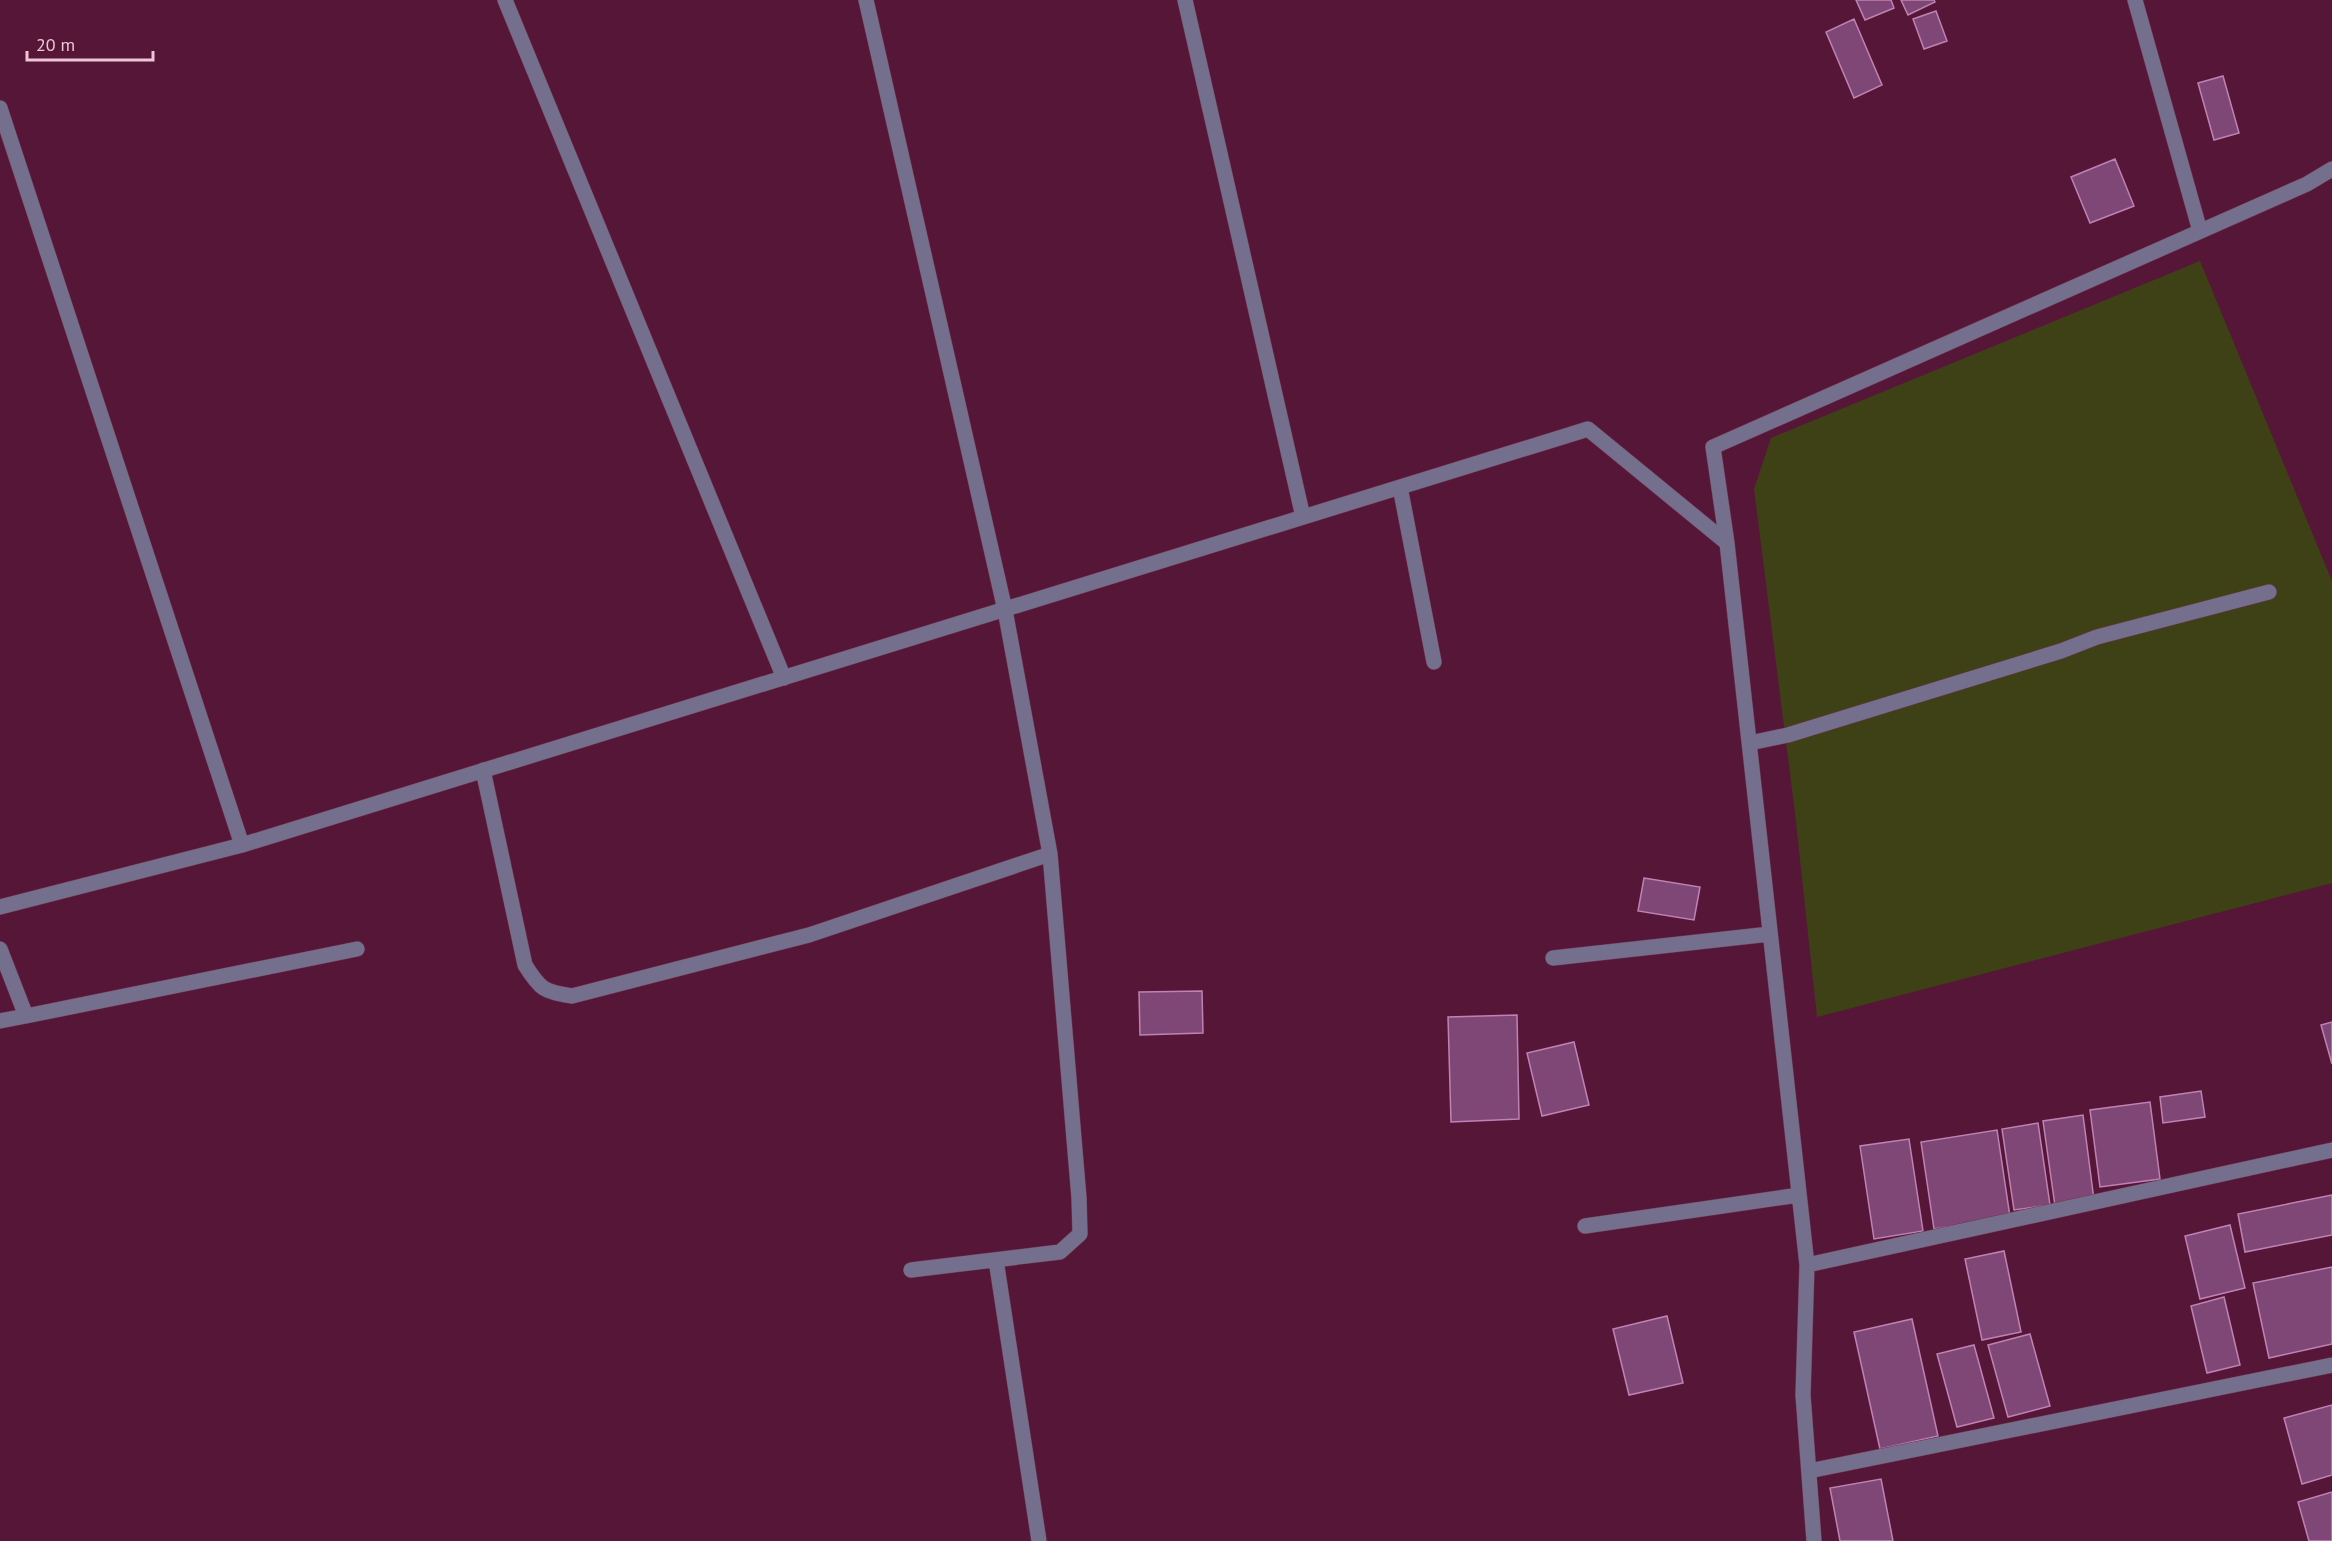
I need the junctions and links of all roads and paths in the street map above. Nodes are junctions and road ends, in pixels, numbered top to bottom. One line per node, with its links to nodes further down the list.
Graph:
1 (505, 0): 14 (street)
2 (866, 0): 12 (street)
3 (1185, 0): 9 (street)
4 (2135, 0): 7 (street)
5 (0, 108): 17 (street)
6 (2332, 169): 7 (street)
7 (2200, 231): 10 (street)
8 (1400, 487): 9 (street); 10 (street); 13 (street)
9 (1303, 517): 12 (street)
10 (1727, 543): 15 (street)
11 (2269, 592): 15 (street)
12 (1005, 610): 14 (street); 18 (street)
13 (1434, 662)
14 (784, 678): 16 (street)
15 (1750, 743): 20 (street)
16 (483, 770): 17 (street); 18 (street)
17 (242, 845): 19 (street)
18 (1050, 854): 29 (street)
19 (0, 907)
20 (1770, 934): 23 (street); 27 (street)
21 (0, 949): 24 (street)
22 (357, 949): 24 (street)
23 (1552, 958)
24 (26, 1016): 25 (street)
25 (0, 1021)
26 (2332, 1150): 30 (street)
27 (1799, 1195): 28 (street); 30 (street)
28 (1585, 1226)
29 (996, 1260): 31 (street); 34 (street)
30 (1807, 1266): 33 (street)
31 (911, 1270)
32 (2332, 1365): 33 (street)
33 (1809, 1471): 35 (street)
34 (1039, 1541)
35 (1814, 1541)

